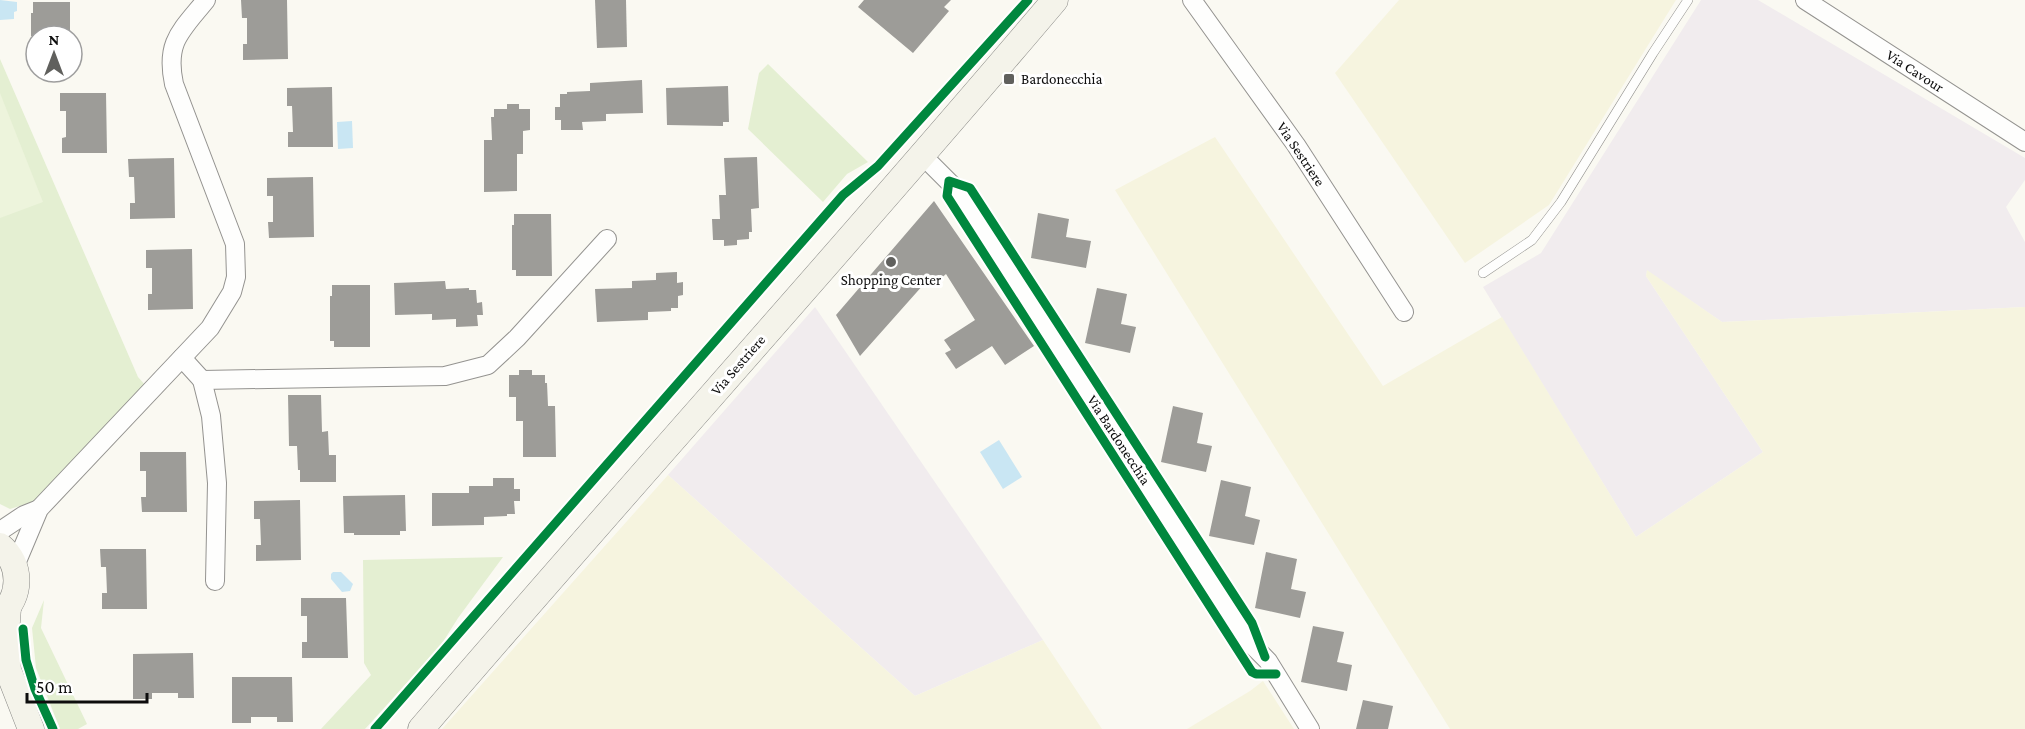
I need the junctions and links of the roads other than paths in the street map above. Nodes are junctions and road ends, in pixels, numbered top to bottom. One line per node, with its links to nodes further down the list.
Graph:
1 (206, 0): 11 (street)
2 (1055, 0): 7 (main road, Via Sestriere)
3 (1192, 0): 10 (street, Via Sestriere)
4 (1688, 0): 9 (lane)
5 (1805, 0): 6 (street, Via Cavour)
6 (2025, 142)
7 (923, 156): 20 (main road, Via Sestriere); 21 (street, Via Bardonecchia)
8 (607, 239): 12 (street)
9 (1483, 273)
10 (1404, 312)
11 (182, 358): 12 (street); 13 (street)
12 (202, 380): 16 (street)
13 (39, 508): 14 (street); 15 (street)
14 (0, 531)
15 (7, 556): 17 (main road)
16 (215, 581)
17 (4, 611): 18 (main road)
18 (4, 665): 19 (main road)
19 (31, 729)
20 (421, 729)
21 (1310, 729)

